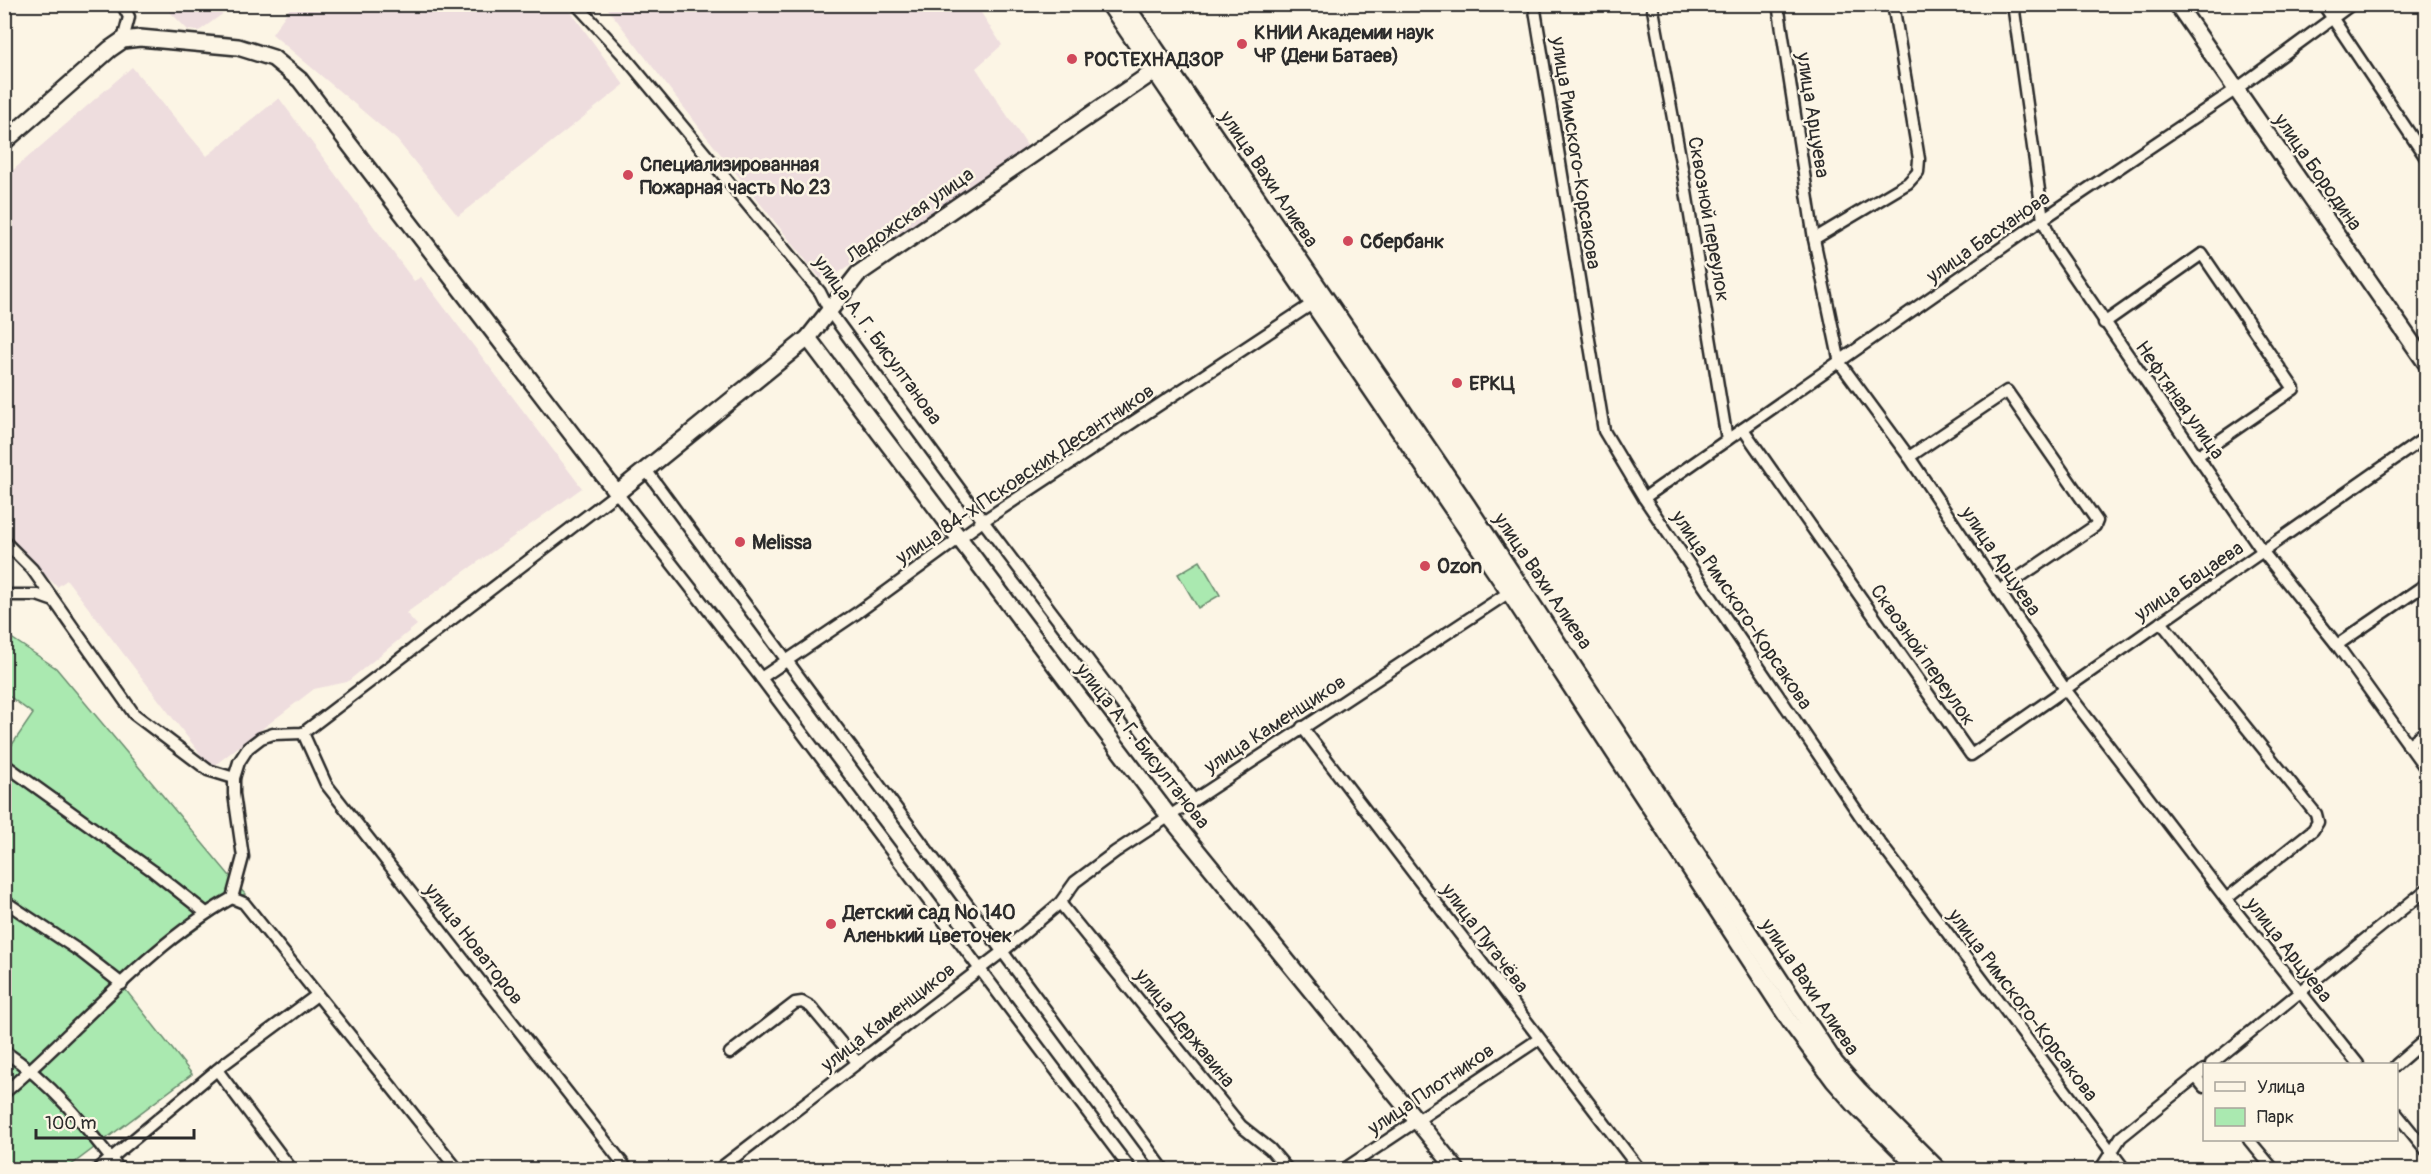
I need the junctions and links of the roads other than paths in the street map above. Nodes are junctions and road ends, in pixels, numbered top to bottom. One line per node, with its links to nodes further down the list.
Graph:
1 (122, 4): 14 (street)
2 (576, 4): 22 (street, улица А. Г. Бисултанова)
3 (1109, 4): 15 (street, улица Вахи Алиева)
4 (1125, 4): 15 (street, улица Вахи Алиева)
5 (1533, 4): 34 (street, улица Римского-Корсакова)
6 (1652, 4): 29 (street, Сквозной переулок)
7 (1778, 4): 20 (street, улица Арцуева)
8 (1893, 4): 20 (street)
9 (2013, 4): 19 (street, Нефтяная улица)
10 (2177, 4): 16 (street, улица Бородина)
11 (2322, 4): 13 (street)
12 (2352, 4): 13 (street, улица Басханова)
13 (2331, 18): 16 (street, улица Басханова); 18 (street)
14 (123, 40): 17 (street); 33 (street)
15 (1160, 68): 21 (street, улица Вахи Алиева); 22 (street, Ладожская улица); 40 (street, улица Вахи Алиева)
16 (2235, 90): 19 (street, улица Басханова); 26 (street, улица Бородина)
17 (4, 142)
18 (2427, 158)
19 (2043, 219): 23 (street, Нефтяная улица); 25 (street, улица Басханова)
20 (1814, 239): 25 (street, улица Арцуева)
21 (1312, 304): 35 (street, улица 84-х Псковских Десантников); 40 (street, улица Вахи Алиева)
22 (830, 312): 24 (street, Ладожская улица); 35 (street, улица А. Г. Бисултанова)
23 (2104, 323): 30 (street, Нефтяная улица); 30 (street)
24 (808, 338): 32 (street, Ладожская улица); 36 (street, улица А. Г. Бисултанова)
25 (1840, 363): 27 (street, улица Басханова); 31 (street, улица Арцуева)
26 (2427, 363)
27 (1743, 429): 29 (street, улица Басханова); 53 (street, Сквозной переулок)
28 (2427, 437): 38 (street, улица Бацаева)
29 (1727, 440): 34 (street, улица Басханова)
30 (2197, 456): 38 (street, Нефтяная улица)
31 (1909, 457): 41 (street, улица Арцуева); 41 (street)
32 (646, 470): 33 (street, Ладожская улица); 46 (street)
33 (617, 493): 47 (street); 51 (street)
34 (1644, 498): 86 (street, улица Римского-Корсакова)
35 (983, 521): 36 (street, улица 84-х Псковских Десантников); 57 (street, улица А. Г. Бисултанова)
36 (958, 539): 46 (street, улица 84-х Псковских Десантников); 58 (street, улица А. Г. Бисултанова)
37 (4, 542): 43 (street)
38 (2263, 552): 44 (street, улица Бацаева); 45 (street, Нефтяная улица)
39 (2427, 584): 45 (street)
40 (1514, 589): 49 (street, улица Каменщиков); 100 (street, улица Вахи Алиева); 101 (street, улица Вахи Алиева)
41 (1999, 591): 48 (street, улица Арцуева)
42 (4, 596): 43 (street)
43 (54, 602): 56 (street)
44 (2161, 622): 48 (street, улица Бацаева); 61 (street)
45 (2337, 645): 52 (street, Нефтяная улица)
46 (786, 660): 47 (street, улица 84-х Псковских Десантников); 65 (street)
47 (761, 678): 66 (street)
48 (2065, 689): 53 (street, улица Бацаева); 61 (street, улица Арцуева)
49 (1302, 727): 57 (street, улица Каменщиков); 70 (street, улица Пугачёва)
50 (2427, 732): 52 (street)
51 (303, 733): 56 (street); 92 (street, улица Новаторов)
52 (2408, 745): 55 (street, Нефтяная улица)
53 (1971, 754)
54 (4, 764): 64 (street)
55 (2427, 769)
56 (234, 778): 60 (street)
57 (1193, 799): 58 (street, улица Каменщиков)
58 (1169, 816): 63 (street, улица Каменщиков); 83 (street, улица А. Г. Бисултанова)
59 (2427, 890): 68 (street)
60 (232, 898): 64 (street); 69 (street)
61 (2226, 899): 68 (street, улица Арцуева)
62 (4, 901): 67 (street)
63 (1060, 903): 65 (street, улица Каменщиков); 96 (street, улица Державина)
64 (206, 913): 67 (street)
65 (1002, 952): 66 (street, улица Каменщиков); 95 (street)
66 (980, 969): 74 (street, улица Каменщиков); 94 (street)
67 (122, 984): 78 (street)
68 (2300, 993): 75 (street); 76 (street, улица Арцуева)
69 (317, 995): 79 (street); 91 (street)
70 (1539, 1039): 83 (street, улица Плотников); 99 (street, улица Пугачёва)
71 (2427, 1039): 77 (street)
72 (4, 1051): 78 (street)
73 (730, 1053): 74 (street)
74 (858, 1063): 93 (street, улица Каменщиков)
75 (2213, 1063)
76 (2356, 1063)
77 (2398, 1064)
78 (32, 1069): 81 (street); 87 (street)
79 (217, 1070): 87 (street); 90 (street)
80 (2200, 1073): 86 (street)
81 (4, 1093)
82 (2398, 1114): 85 (street)
83 (1418, 1119): 97 (street, улица Плотников); 98 (street, улица А. Г. Бисултанова)
84 (2250, 1141): 104 (street)
85 (2427, 1150)
86 (2111, 1153): 102 (street); 103 (street, улица Римского-Корсакова)
87 (111, 1158): 88 (street); 89 (street)
88 (97, 1170)
89 (120, 1170)
90 (292, 1170)
91 (458, 1170)
92 (628, 1170)
93 (718, 1170)
94 (1131, 1170)
95 (1164, 1170)
96 (1288, 1170)
97 (1343, 1170)
98 (1457, 1170)
99 (1640, 1170)
100 (1920, 1170)
101 (1939, 1170)
102 (2100, 1170)
103 (2125, 1170)
104 (2274, 1170)

